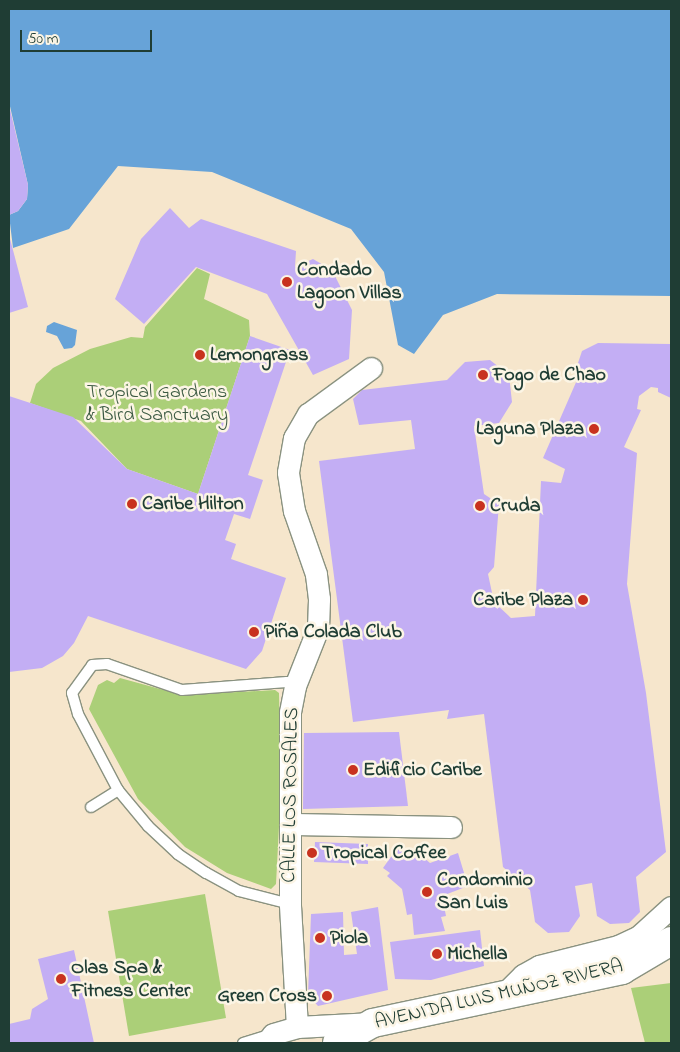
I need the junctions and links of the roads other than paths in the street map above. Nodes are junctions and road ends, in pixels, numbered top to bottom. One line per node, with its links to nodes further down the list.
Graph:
1 (371, 368): 2 (street, CALLE LOS ROSALES)
2 (295, 686): 3 (lane); 5 (street, CALLE LOS ROSALES)
3 (118, 790): 4 (lane); 7 (lane)
4 (91, 807)
5 (292, 824): 6 (street); 7 (street, CALLE LOS ROSALES)
6 (451, 827)
7 (290, 904): 12 (street, CALLE LOS ROSALES)
8 (671, 907): 10 (street)
9 (671, 941): 10 (main road, AVENIDA LUIS MUÑOZ RIVERA)
10 (504, 994): 11 (main road, AVENIDA LUIS MUÑOZ RIVERA)
11 (373, 1023): 12 (street); 15 (main road, AVENIDA LUIS MUÑOZ RIVERA)
12 (297, 1027): 13 (street)
13 (270, 1039): 14 (lane)
14 (242, 1043)
15 (337, 1043)

